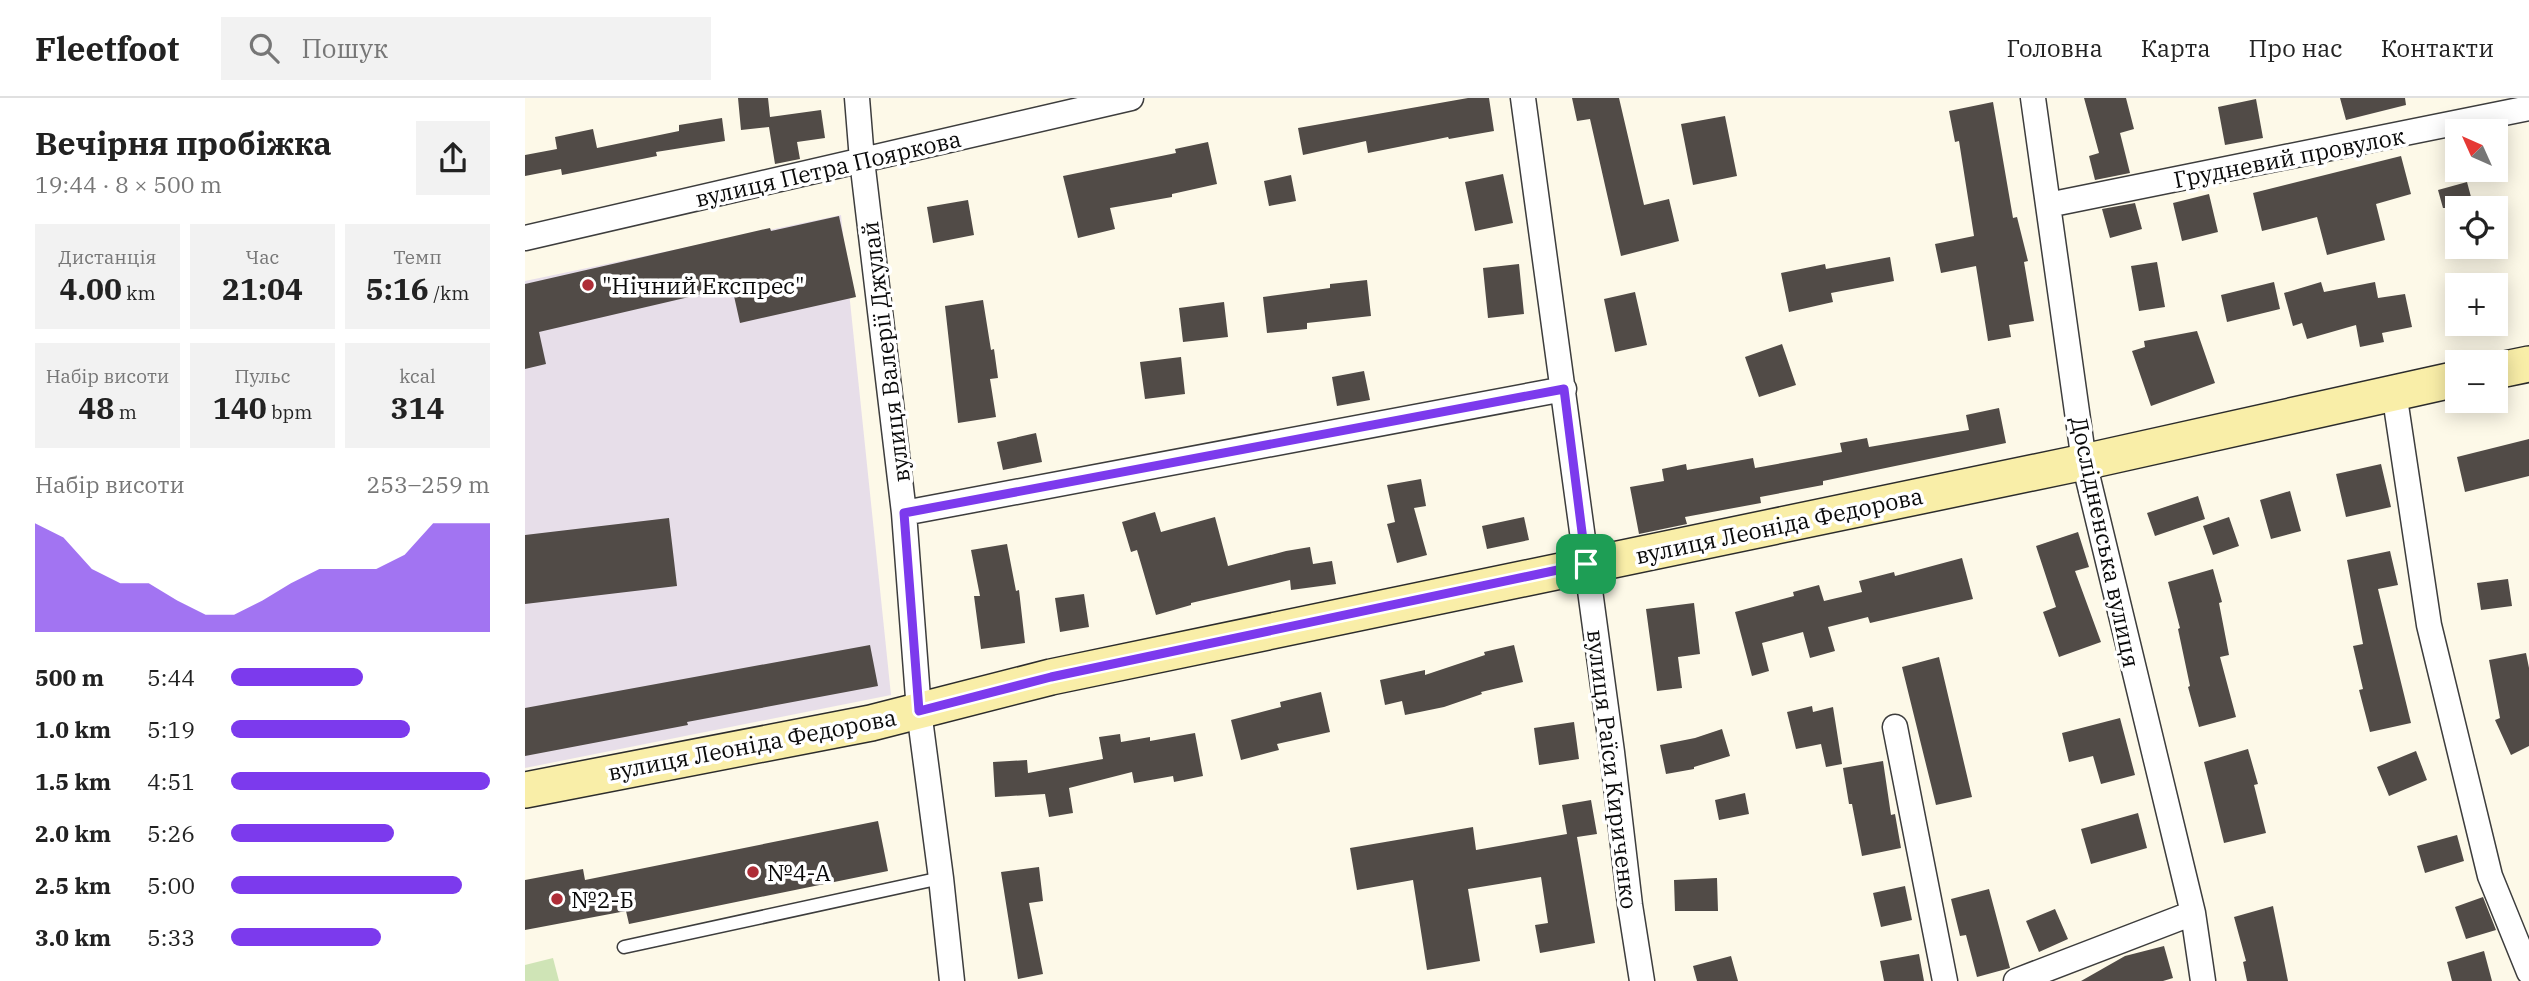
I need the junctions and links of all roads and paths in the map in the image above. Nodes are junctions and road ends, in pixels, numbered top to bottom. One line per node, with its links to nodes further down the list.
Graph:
1 (857, 98): 6 (street, вулиця Валерії Джулай)
2 (1131, 98): 6 (street, вулиця Петра Пояркова)
3 (1523, 98): 12 (street, вулиця Раїси Кириченко)
4 (2033, 98): 7 (street, Дослідненська вулиця)
5 (2529, 108): 7 (street, Грудневий провулок)
6 (862, 160): 8 (street, вулиця Петра Пояркова); 15 (street, вулиця Валерії Джулай)
7 (2048, 205): 14 (street, Дослідненська вулиця)
8 (525, 238)
9 (2529, 364): 10 (street)
10 (2508, 368)
11 (2445, 381): 13 (street, вулиця Леоніда Федорова)
12 (1564, 389): 15 (street); 16 (street, вулиця Раїси Кириченко)
13 (2394, 392): 14 (street, вулиця Леоніда Федорова); 23 (street)
14 (2084, 462): 16 (street, вулиця Леоніда Федорова); 21 (street, Дослідненська вулиця)
15 (904, 513): 17 (street, вулиця Валерії Джулай)
16 (1586, 564): 17 (street, вулиця Леоніда Федорова); 25 (street, вулиця Раїси Кириченко)
17 (919, 711): 19 (street, вулиця Леоніда Федорова); 20 (street, вулиця Валерії Джулай)
18 (1895, 727): 26 (street)
19 (525, 790)
20 (941, 878): 22 (lane); 24 (street, вулиця Валерії Джулай)
21 (2193, 913): 27 (street); 28 (street, Дослідненська вулиця)
22 (624, 947)
23 (2529, 972)
24 (952, 981)
25 (1642, 981)
26 (1945, 981)
27 (2017, 981)
28 (2203, 981)

